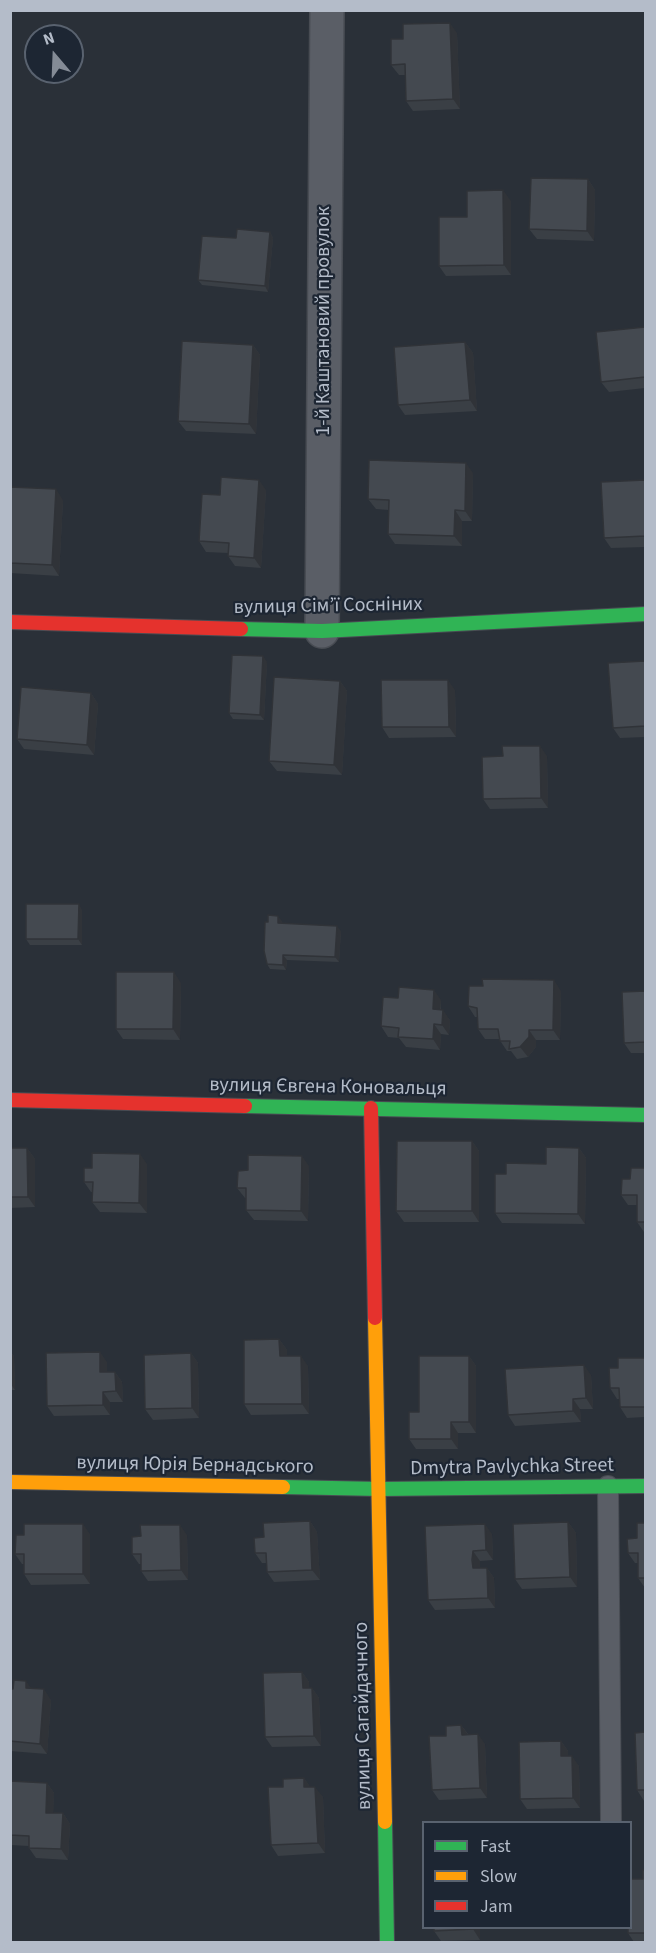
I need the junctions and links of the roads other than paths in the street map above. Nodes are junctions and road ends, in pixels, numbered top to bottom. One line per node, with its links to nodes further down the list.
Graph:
1 (327, 10): 4 (street, 1-й Каштановий провулок)
2 (645, 614): 4 (street, вулиця Сім’ї Сосніних)
3 (10, 622): 4 (street, вулиця Сім’ї Сосніних)
4 (322, 631)
5 (10, 1100): 6 (street, вулиця Євгена Коновальця)
6 (371, 1108): 7 (street, вулиця Євгена Коновальця); 11 (street, вулиця Сагайдачного)
7 (645, 1115)
8 (10, 1482): 11 (street, вулиця Юрія Бернадського)
9 (608, 1486): 10 (street, Dmytra Pavlychka Street); 11 (street, Dmytra Pavlychka Street); 12 (lane)
10 (645, 1486)
11 (380, 1489): 13 (street, вулиця Сагайдачного)
12 (612, 1821)
13 (387, 1942)

